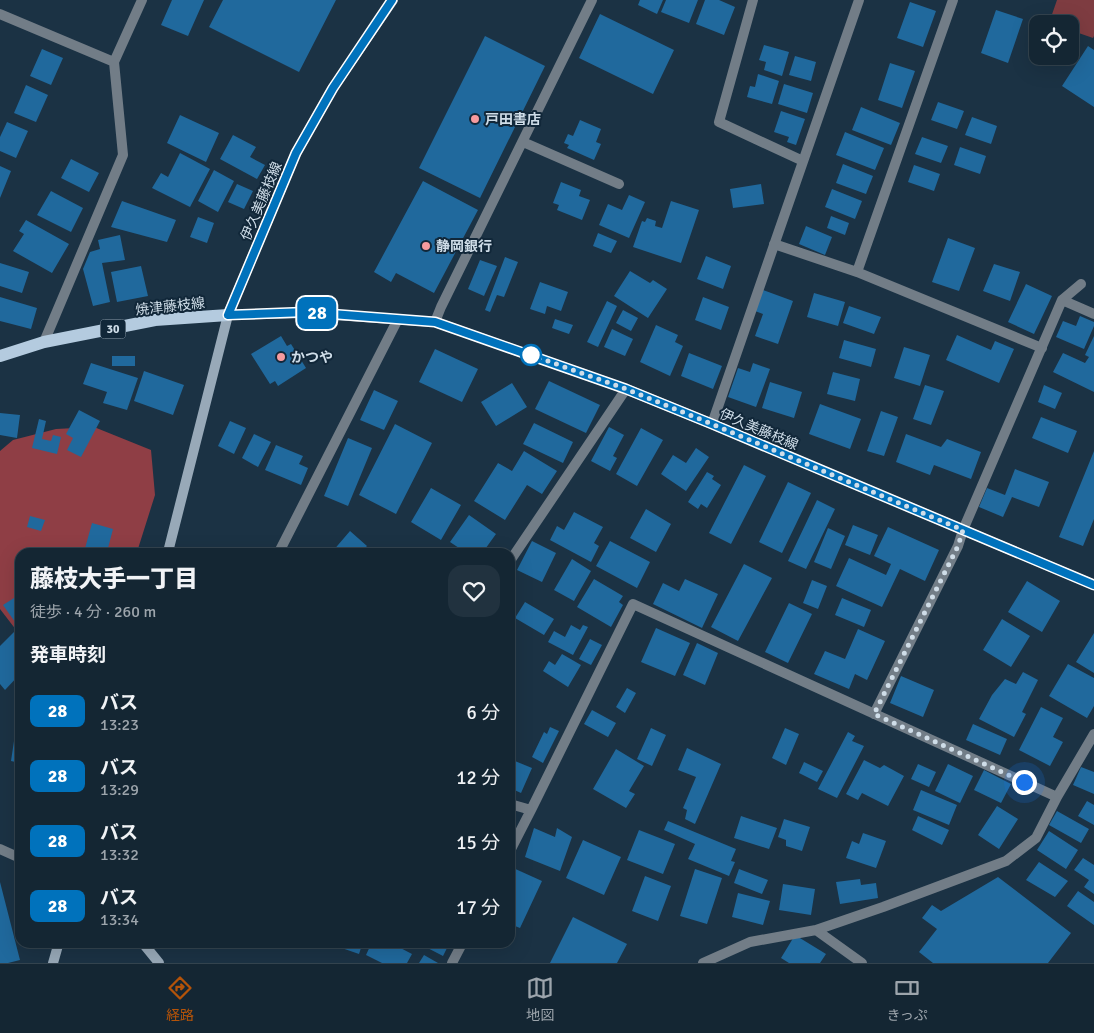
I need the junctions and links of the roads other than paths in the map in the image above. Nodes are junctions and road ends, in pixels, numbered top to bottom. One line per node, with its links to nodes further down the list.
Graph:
1 (142, 0): 8 (street)
2 (392, 0): 17 (main road, 伊久美藤枝線)
3 (592, 0): 9 (street)
4 (753, 0): 10 (street)
5 (859, 0): 10 (street)
6 (953, 0): 13 (street)
7 (0, 14): 8 (street)
8 (114, 62): 20 (street)
9 (523, 142): 11 (street); 19 (street)
10 (803, 161): 12 (street)
11 (619, 184)
12 (774, 244): 13 (street); 24 (street)
13 (857, 272): 21 (street)
14 (1081, 284): 15 (street)
15 (1062, 300): 16 (street); 21 (street)
16 (1094, 314)
17 (228, 315): 18 (main road, 伊久美藤枝線); 20 (main road, 焼津藤枝線 / 30); 26 (main road, 伊久美藤枝線)
18 (398, 318): 19 (main road, 伊久美藤枝線); 27 (street)
19 (435, 322): 23 (main road, 伊久美藤枝線)
20 (44, 342): 22 (main road, 焼津藤枝線 / 30)
21 (1042, 348): 25 (street)
22 (0, 356)
23 (626, 389): 24 (main road, 伊久美藤枝線); 28 (street)
24 (712, 424): 25 (main road, 伊久美藤枝線)
25 (963, 530): 29 (main road, 伊久美藤枝線); 30 (street)
26 (169, 548)
27 (281, 548)
28 (515, 554)
29 (1094, 585)
30 (874, 714): 32 (street); 34 (street)
31 (1094, 734): 32 (street)
32 (1057, 798): 38 (street)
33 (515, 805): 34 (street)
34 (531, 810): 35 (street)
35 (515, 841)
36 (0, 849): 37 (street)
37 (15, 856)
38 (816, 930): 45 (street); 46 (street)
39 (57, 948): 42 (main road)
40 (147, 948): 43 (main road)
41 (460, 948): 44 (street)
42 (53, 963)
43 (159, 963)
44 (452, 963)
45 (703, 963)
46 (862, 963)

